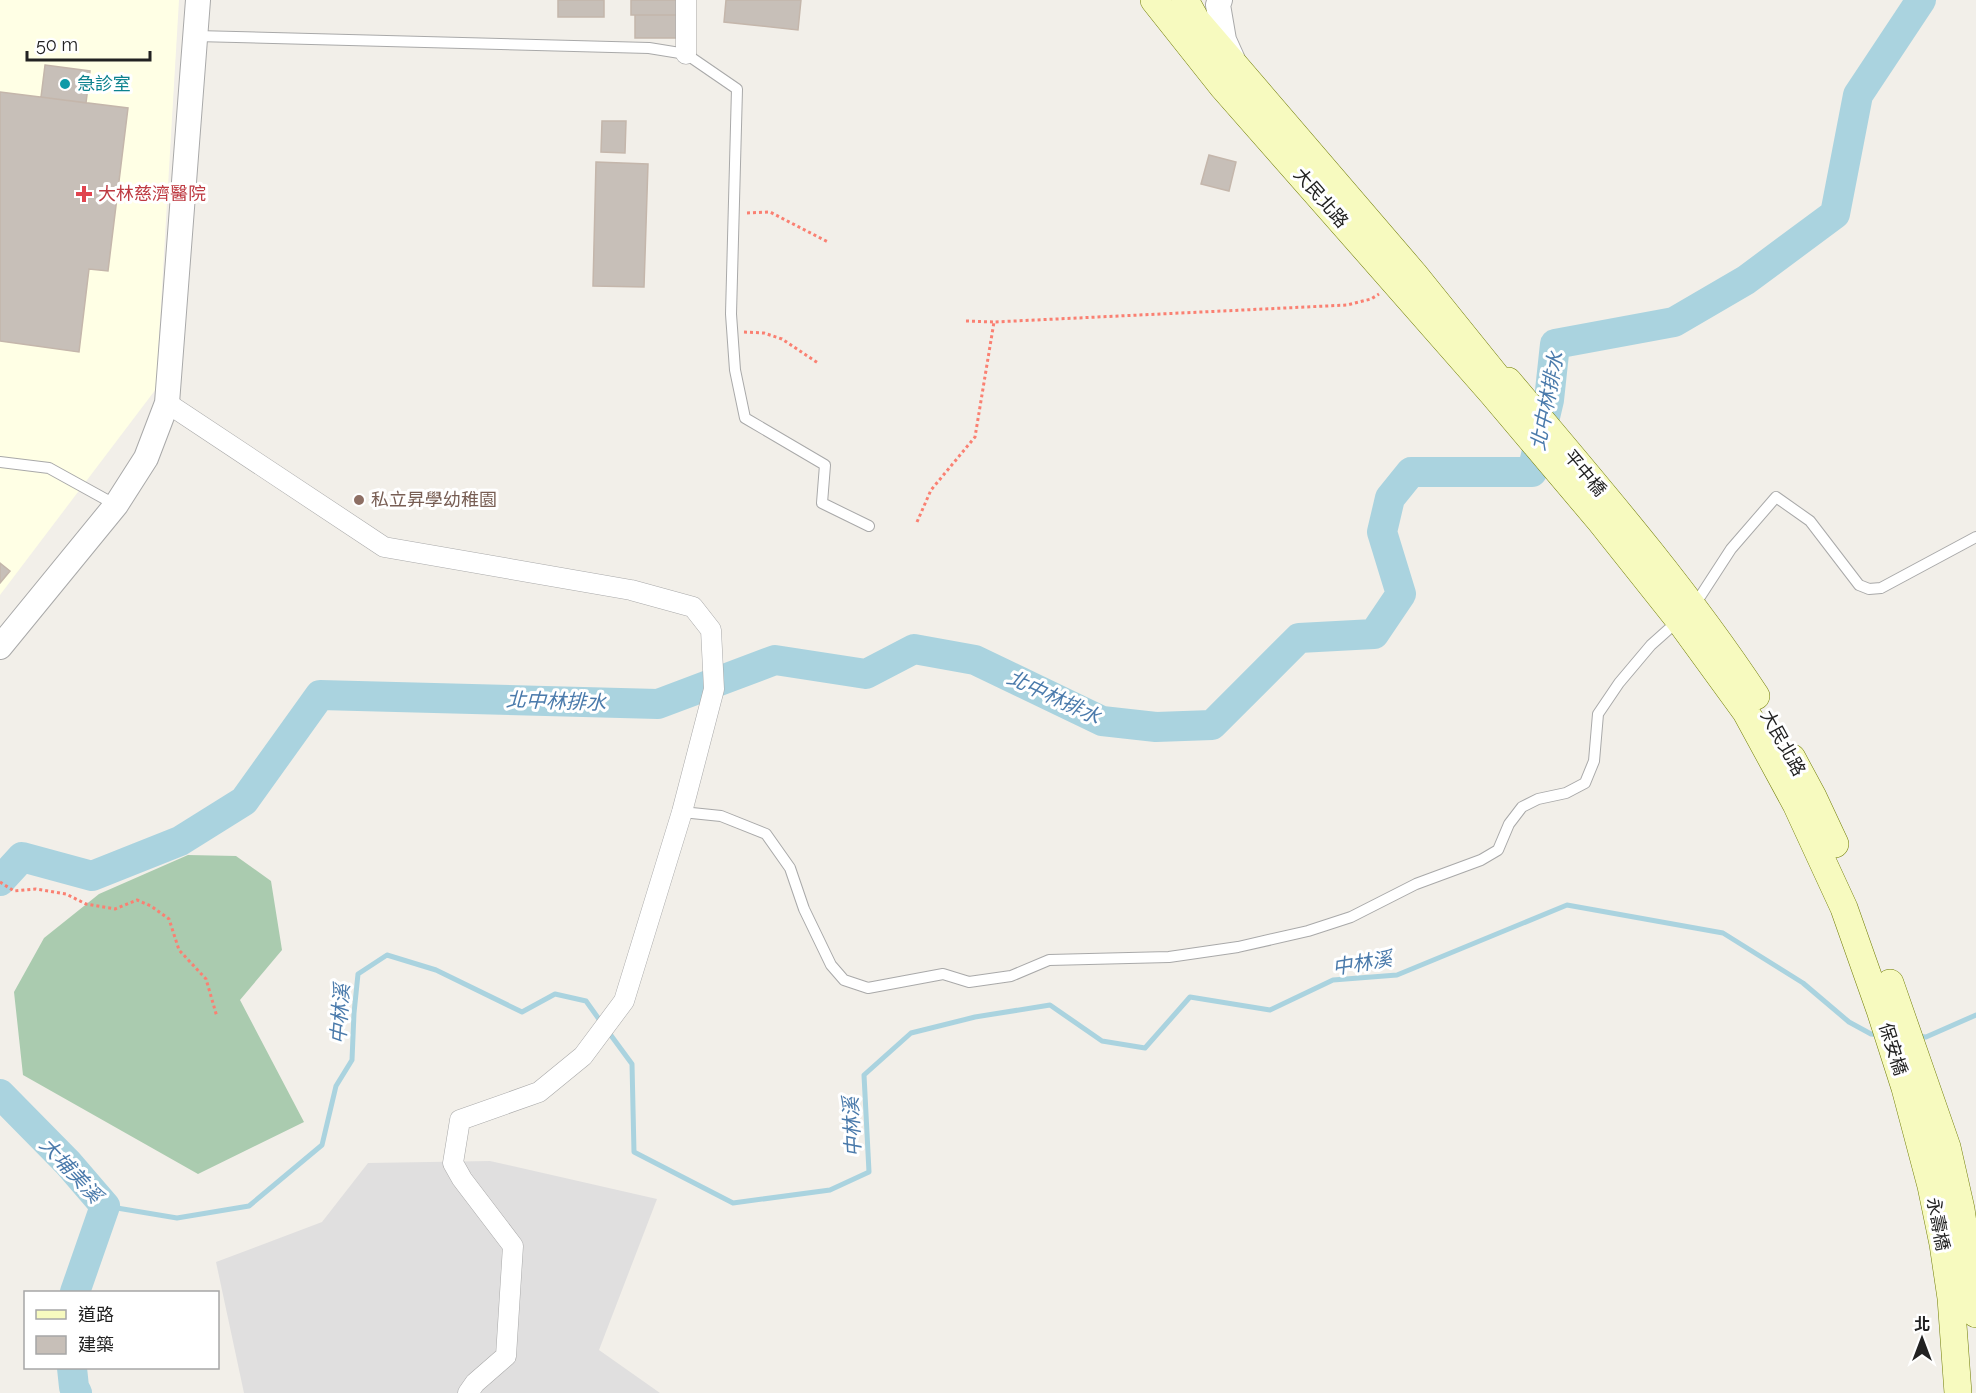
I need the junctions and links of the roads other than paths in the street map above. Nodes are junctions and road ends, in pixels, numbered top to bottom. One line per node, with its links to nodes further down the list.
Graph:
1 (198, 0): 6 (street)
2 (686, 0): 7 (street)
3 (1154, 0): 9 (main road, 大民北路)
4 (1185, 0): 8 (main road, 大民北路)
5 (1220, 0): 8 (street)
6 (196, 36): 7 (lane); 10 (street)
7 (686, 54): 14 (lane)
8 (1236, 65): 9 (main road, 大民北路)
9 (1500, 387): 13 (main road, 平中橋)
10 (167, 402): 12 (street); 18 (street)
11 (0, 462): 12 (lane)
12 (116, 505): 17 (street)
13 (1609, 516): 16 (main road, 大民北路)
14 (869, 526)
15 (1976, 537): 16 (lane)
16 (1686, 613): 18 (lane); 19 (main road, 大民北路)
17 (0, 647)
18 (682, 812): 22 (street)
19 (1889, 1007): 20 (main road, 保安橋)
20 (1935, 1149): 21 (main road, 永壽橋)
21 (1967, 1304): 23 (main road)
22 (468, 1393)
23 (1958, 1393)

